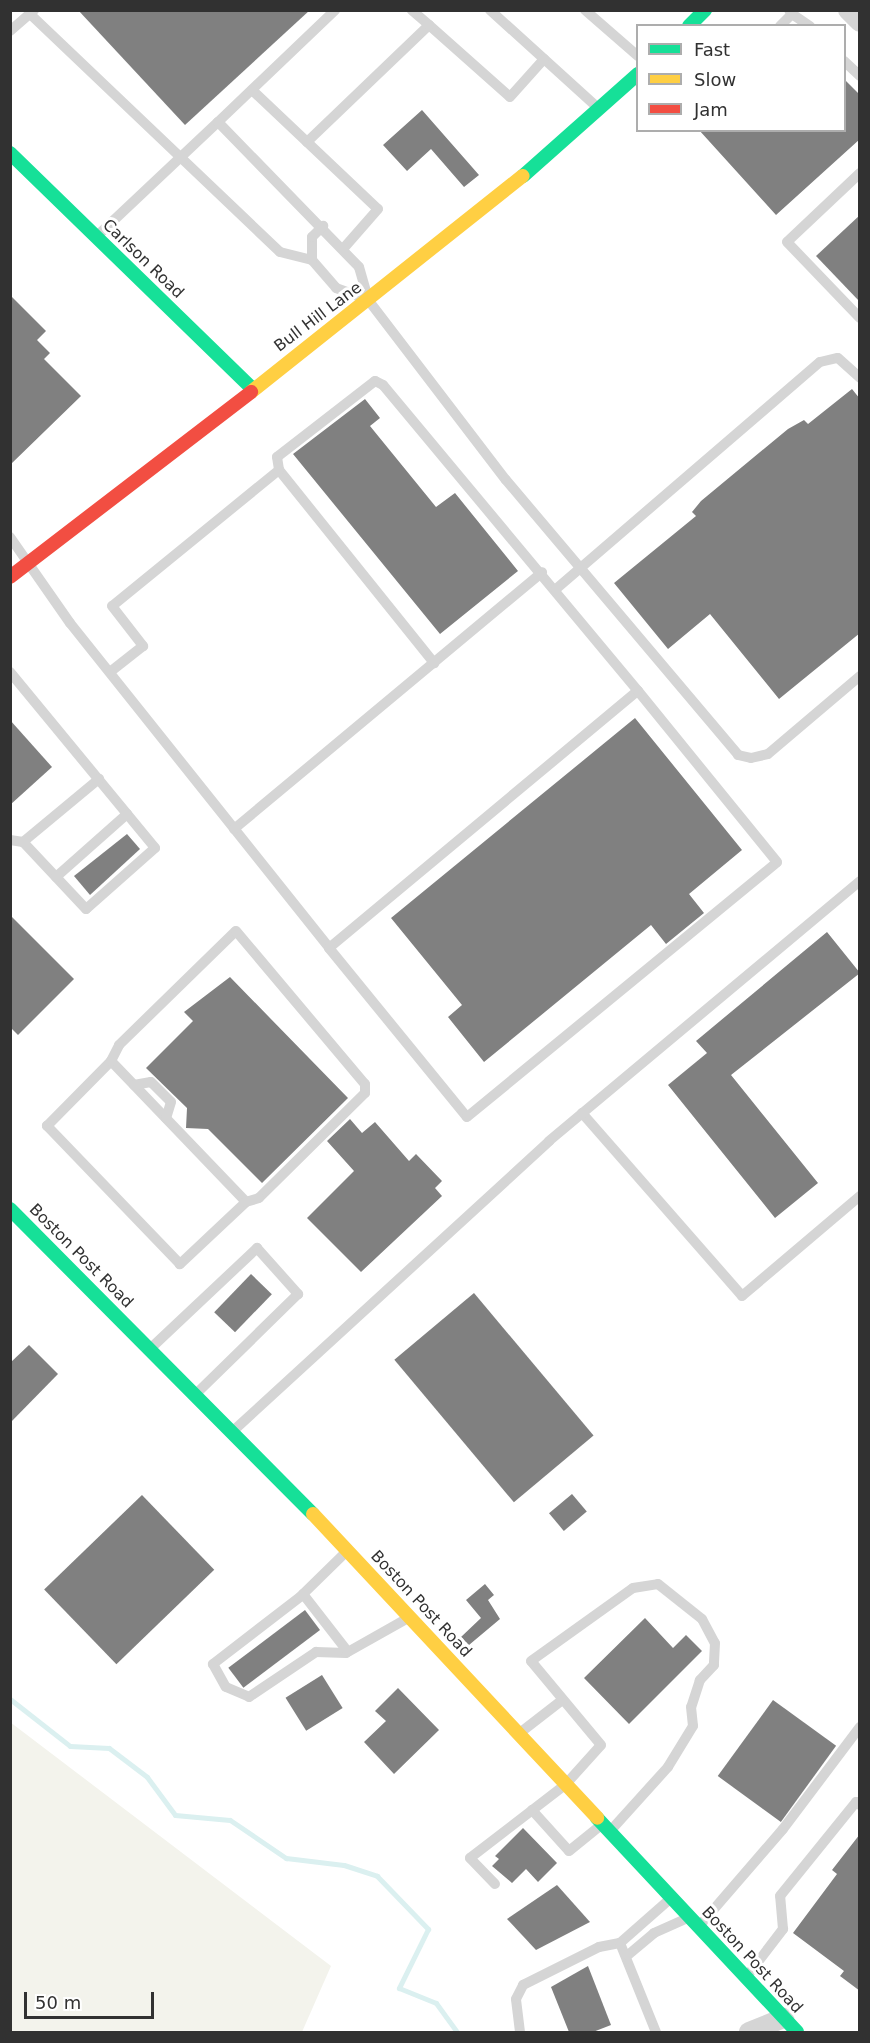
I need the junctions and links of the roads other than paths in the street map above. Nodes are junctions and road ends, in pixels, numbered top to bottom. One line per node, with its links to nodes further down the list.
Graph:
1 (335, 10): 19 (lane)
2 (412, 10): 12 (lane)
3 (490, 10): 15 (lane)
4 (585, 10): 14 (lane)
5 (705, 10): 10 (main road)
6 (848, 10): 9 (street)
7 (32, 12): 13 (lane); 24 (lane)
8 (790, 12): 11 (lane)
9 (860, 22)
10 (691, 24)
11 (807, 24)
12 (429, 25): 15 (lane); 22 (lane)
13 (10, 31)
14 (636, 54)
15 (544, 60): 20 (lane)
16 (846, 63): 18 (lane)
17 (636, 76): 20 (main road, Bull Hill Lane)
18 (860, 76)
19 (252, 90): 21 (lane); 22 (lane)
20 (600, 110): 30 (main road, Bull Hill Lane)
21 (218, 122): 24 (lane); 26 (lane)
22 (307, 142): 28 (lane)
23 (10, 153): 27 (main road, Carlson Road)
24 (178, 157): 27 (lane); 29 (lane)
25 (860, 173): 31 (lane)
26 (323, 226): 28 (lane); 29 (lane)
27 (96, 236): 33 (main road, Carlson Road)
28 (343, 249): 30 (lane)
29 (312, 260): 30 (lane)
30 (369, 301): 33 (main road, Bull Hill Lane); 37 (lane)
31 (860, 318)
32 (860, 378): 37 (lane)
33 (252, 388): 36 (main road, Bull Hill Lane)
34 (279, 470): 38 (lane); 41 (lane); 43 (lane)
35 (10, 537): 36 (lane)
36 (30, 561): 39 (main road, Bull Hill Lane); 43 (lane)
37 (581, 567): 40 (lane); 44 (lane)
38 (542, 572): 40 (lane); 41 (lane)
39 (10, 577)
40 (556, 589): 45 (lane)
41 (434, 663): 48 (lane)
42 (10, 672): 46 (lane)
43 (110, 672): 48 (lane)
44 (860, 676)
45 (639, 691): 53 (lane); 53 (lane)
46 (99, 779): 47 (lane); 50 (lane)
47 (127, 814): 51 (lane); 51 (lane)
48 (234, 829): 53 (lane)
49 (10, 840): 50 (lane)
50 (23, 842): 51 (lane)
51 (56, 877)
52 (860, 881): 55 (lane)
53 (329, 948)
54 (111, 1061): 57 (lane); 57 (lane); 57 (lane)
55 (582, 1113): 56 (lane); 61 (lane)
56 (860, 1196)
57 (246, 1202)
58 (10, 1209): 59 (main road, Boston Post Road)
59 (150, 1349): 60 (main road, Boston Post Road); 60 (lane)
60 (195, 1394): 61 (main road, Boston Post Road)
61 (233, 1432): 62 (main road, Boston Post Road)
62 (348, 1550): 63 (lane); 64 (main road, Boston Post Road)
63 (303, 1594): 65 (lane); 65 (lane)
64 (410, 1617): 65 (lane); 68 (main road, Boston Post Road)
65 (348, 1652)
66 (561, 1701): 68 (lane); 69 (lane); 72 (lane)
67 (860, 1727): 75 (lane)
68 (519, 1734): 69 (main road, Boston Post Road)
69 (566, 1784): 71 (lane); 72 (main road, Boston Post Road)
70 (860, 1805): 78 (lane)
71 (532, 1810): 72 (lane); 73 (lane)
72 (607, 1827): 74 (main road, Boston Post Road)
73 (495, 1884)
74 (672, 1898): 75 (main road, Boston Post Road); 76 (lane)
75 (694, 1922): 77 (lane); 78 (main road, Boston Post Road)
76 (620, 1943): 77 (lane); 80 (lane)
77 (628, 1955): 81 (lane)
78 (746, 1978): 79 (main road, Boston Post Road)
79 (784, 2018): 82 (street); 83 (main road, Boston Post Road)
80 (520, 2032)
81 (656, 2032)
82 (749, 2032)
83 (797, 2032)

